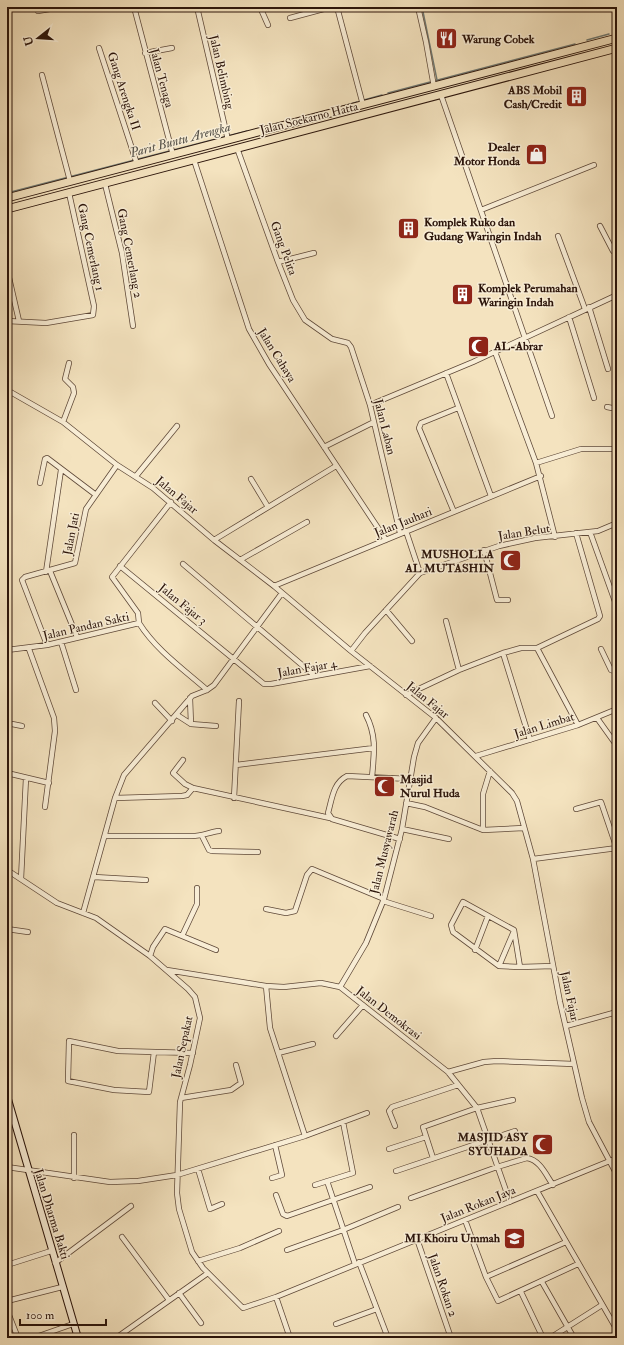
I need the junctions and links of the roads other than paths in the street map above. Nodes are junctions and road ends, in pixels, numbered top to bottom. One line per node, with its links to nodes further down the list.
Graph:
1 (61, 7): 8 (street)
2 (134, 7): 15 (street, Jalan Tenaga)
3 (197, 7): 22 (street, Jalan Belimbing)
4 (260, 7): 10 (street)
5 (331, 7): 9 (street)
6 (337, 7): 19 (street)
7 (418, 7): 17 (street)
8 (38, 11)
9 (290, 18)
10 (268, 25)
11 (617, 38): 17 (main road, Jalan Soekarno Hatta)
12 (99, 48): 26 (street, Gang Arengka II)
13 (172, 48): 15 (street)
14 (617, 48): 18 (main road, Jalan Soekarno Hatta)
15 (145, 53): 24 (street, Jalan Tenaga)
16 (42, 75): 28 (street)
17 (434, 86): 19 (main road, Jalan Soekarno Hatta)
18 (441, 95): 21 (main road, Jalan Soekarno Hatta); 33 (street)
19 (363, 105): 20 (main road, Jalan Soekarno Hatta)
20 (308, 118): 21 (main road); 22 (main road, Jalan Soekarno Hatta)
21 (311, 130): 23 (main road, Jalan Soekarno Hatta)
22 (227, 139): 24 (main road, Jalan Soekarno Hatta)
23 (237, 148): 25 (main road, Jalan Soekarno Hatta); 38 (street, Gang Pelita)
24 (172, 153): 26 (main road, Jalan Soekarno Hatta)
25 (194, 160): 29 (main road, Jalan Soekarno Hatta); 62 (street, Jalan Cahaya)
26 (136, 163): 28 (main road, Jalan Soekarno Hatta)
27 (594, 165): 33 (street)
28 (69, 180): 31 (main road, Jalan Soekarno Hatta)
29 (105, 184): 30 (main road, Jalan Soekarno Hatta); 45 (street, Gang Cemerlang 2)
30 (69, 193): 32 (main road, Jalan Soekarno Hatta); 44 (street, Gang Cemerlang 1)
31 (7, 198)
32 (7, 209)
33 (481, 210): 46 (street)
34 (600, 226): 36 (street)
35 (558, 236): 41 (street)
36 (617, 252)
37 (314, 253): 38 (street)
38 (278, 262): 47 (street, Gang Pelita)
39 (7, 269): 44 (street)
40 (617, 295): 41 (street)
41 (587, 308): 42 (street); 50 (street)
42 (569, 317): 46 (street); 53 (street)
43 (7, 320): 44 (street)
44 (19, 321)
45 (134, 326)
46 (525, 337): 48 (street); 58 (street)
47 (332, 339): 54 (street, Jalan Laban)
48 (494, 352): 51 (street); 64 (street)
49 (69, 363): 59 (street)
50 (608, 369)
51 (446, 373): 54 (street); 56 (street)
52 (7, 390): 59 (street, Jalan Fajar)
53 (594, 398)
54 (370, 405): 60 (street, Jalan Laban)
55 (607, 407): 57 (street)
56 (458, 408): 73 (street); 76 (street)
57 (617, 409)
58 (552, 416)
59 (63, 422): 65 (street, Jalan Fajar)
60 (374, 422): 62 (street); 81 (street, Jalan Laban)
61 (177, 426): 68 (street)
62 (324, 447): 66 (street, Jalan Cahaya)
63 (617, 449): 64 (street)
64 (536, 463): 69 (street)
65 (117, 465): 68 (street, Jalan Fajar); 72 (street, Jalan Jati)
66 (336, 466): 75 (street); 85 (street, Jalan Cahaya)
67 (62, 470): 71 (street); 72 (street); 90 (street)
68 (136, 476): 74 (street, Jalan Fajar)
69 (540, 476): 73 (street, Jalan Jauhari); 83 (street)
70 (251, 479): 75 (street)
71 (40, 483)
72 (96, 495): 90 (street, Jalan Jati)
73 (491, 496): 76 (street, Jalan Jauhari)
74 (171, 502): 84 (street, Jalan Fajar); 89 (street, Jalan Pandan Sakti)
75 (268, 507): 84 (street)
76 (454, 512): 79 (street, Jalan Jauhari)
77 (307, 522): 87 (street)
78 (617, 523): 80 (street, Jalan Belut)
79 (406, 531): 81 (street, Jalan Jauhari); 91 (street)
80 (590, 532): 82 (street, Jalan Belut); 95 (street)
81 (400, 533): 85 (street, Jalan Jauhari)
82 (576, 533): 83 (street, Jalan Belut); 104 (street)
83 (555, 537): 86 (street, Jalan Belut)
84 (214, 540): 87 (street, Jalan Fajar)
85 (386, 540): 92 (street, Jalan Jauhari)
86 (484, 550): 91 (street, Jalan Belut); 94 (street)
87 (240, 560): 92 (street, Jalan Fajar)
88 (183, 564): 99 (street)
89 (120, 566): 98 (street, Jalan Pandan Sakti); 110 (street, Jalan Fajar 3)
90 (48, 572): 100 (street); 103 (street, Jalan Jati)
91 (420, 573): 96 (street, Jalan Belut)
92 (274, 586): 93 (street, Jalan Fajar)
93 (282, 592): 99 (street); 108 (street, Jalan Fajar)
94 (508, 600)
95 (617, 607)
96 (386, 610): 101 (street); 108 (street, Jalan Belut)
97 (446, 621): 112 (street)
98 (139, 623): 100 (street, Jalan Pandan Sakti); 116 (street)
99 (257, 628): 110 (street); 114 (street)
100 (76, 637): 102 (street, Jalan Pandan Sakti)
101 (412, 641)
102 (61, 642): 103 (street, Jalan Pandan Sakti); 115 (street)
103 (47, 645): 105 (street, Jalan Pandan Sakti)
104 (537, 648): 109 (street); 129 (street)
105 (28, 649): 107 (street, Jalan Pandan Sakti); 143 (street)
106 (601, 649): 113 (street)
107 (7, 650)
108 (351, 651): 111 (street, Jalan Fajar)
109 (503, 653): 112 (street); 132 (street)
110 (232, 658): 114 (street, Jalan Fajar 4); 116 (street)
111 (370, 666): 114 (street, Jalan Fajar 4); 117 (street, Jalan Fajar)
112 (459, 670): 117 (street)
113 (617, 672)
114 (315, 676)
115 (76, 690)
116 (207, 690): 118 (street)
117 (406, 695): 124 (street, Jalan Fajar)
118 (190, 698): 122 (street); 128 (street)
119 (239, 701): 137 (street)
120 (155, 703): 126 (street)
121 (617, 709): 125 (street, Jalan Limbat)
122 (177, 715): 126 (street); 128 (street)
123 (366, 715): 134 (street)
124 (436, 718): 135 (street, Jalan Fajar); 142 (street, Jalan Musyawarah)
125 (596, 718): 129 (street, Jalan Limbat); 133 (street)
126 (172, 721): 145 (street)
127 (7, 723): 130 (street)
128 (191, 724): 131 (street)
129 (578, 725): 132 (street, Jalan Limbat)
130 (22, 726)
131 (216, 726)
132 (530, 740): 135 (street, Jalan Limbat)
133 (617, 746)
134 (374, 748): 137 (street); 140 (street)
135 (476, 756): 138 (street, Jalan Fajar)
136 (183, 760): 144 (street)
137 (236, 765): 146 (street)
138 (490, 770): 151 (street, Jalan Fajar); 153 (street)
139 (7, 773): 141 (street)
140 (372, 777): 142 (street); 150 (street)
141 (26, 778): 143 (street); 164 (street)
142 (410, 779): 147 (street, Jalan Musyawarah)
143 (48, 783): 148 (street)
144 (193, 788): 145 (street); 146 (street)
145 (115, 798): 155 (street)
146 (234, 798): 150 (street)
147 (406, 803): 152 (street, Jalan Musyawarah); 153 (street)
148 (45, 807)
149 (576, 809): 159 (street)
150 (330, 818): 157 (street)
151 (524, 828): 153 (street); 161 (street, Jalan Fajar)
152 (402, 829): 157 (street, Jalan Musyawarah); 158 (street)
153 (483, 830)
154 (219, 831): 156 (street)
155 (106, 836): 156 (street); 163 (street)
156 (202, 836): 160 (street)
157 (400, 839): 167 (street, Jalan Musyawarah)
158 (449, 839)
159 (617, 848): 161 (street)
160 (258, 852)
161 (533, 859): 180 (street, Jalan Fajar)
162 (7, 873): 164 (street, Jalan Sepakat)
163 (94, 877): 165 (street); 169 (street)
164 (21, 879): 169 (street, Jalan Sepakat)
165 (146, 880)
166 (197, 888): 175 (street)
167 (383, 900): 168 (street); 170 (street); 184 (street, Jalan Musyawarah)
168 (266, 908)
169 (84, 913): 178 (street, Jalan Sepakat)
170 (430, 916)
171 (488, 916): 173 (street); 177 (street); 177 (street)
172 (7, 929): 174 (street)
173 (514, 930): 179 (street); 181 (street)
174 (28, 932)
175 (182, 936): 176 (street); 178 (street)
176 (216, 950)
177 (475, 950): 179 (street)
178 (150, 956): 182 (street, Jalan Sepakat)
179 (500, 966): 181 (street)
180 (553, 966): 181 (street); 187 (street, Jalan Fajar)
181 (520, 967)
182 (167, 970): 183 (street, Jalan Demokrasi); 191 (street, Jalan Sepakat)
183 (266, 986): 184 (street, Jalan Demokrasi); 192 (street)
184 (340, 988): 185 (street, Jalan Demokrasi)
185 (364, 1005): 188 (street); 195 (street, Jalan Demokrasi)
186 (617, 1012): 187 (street)
187 (566, 1026): 193 (street, Jalan Fajar)
188 (336, 1036)
189 (313, 1044): 192 (street)
190 (154, 1052): 190 (street); 191 (street)
191 (193, 1053): 198 (street, Jalan Sepakat)
192 (278, 1053): 206 (street)
193 (574, 1064): 195 (street); 213 (street, Jalan Fajar)
194 (236, 1065): 198 (street)
195 (448, 1072): 196 (street, Jalan Demokrasi)
196 (458, 1085): 200 (street, Jalan Demokrasi); 203 (street)
197 (7, 1096): 218 (main road, Jalan Dharma Bakti)
198 (181, 1098): 219 (street, Jalan Sepakat)
199 (513, 1100): 200 (street)
200 (477, 1108): 207 (street); 208 (street, Jalan Demokrasi)
201 (367, 1113): 202 (street)
202 (343, 1122): 206 (street); 223 (street)
203 (395, 1126)
204 (515, 1130): 208 (street)
205 (74, 1135): 221 (street)
206 (304, 1136): 209 (street)
207 (426, 1137): 210 (street); 211 (street)
208 (488, 1140): 211 (street); 214 (street, Jalan Demokrasi)
209 (275, 1145): 216 (street); 222 (street)
210 (389, 1148)
211 (433, 1158): 217 (street)
212 (617, 1158): 213 (street, Jalan Rokan Jaya)
213 (609, 1162): 220 (street, Jalan Fajar); 225 (street, Jalan Rokan Jaya)
214 (497, 1167): 225 (street); 229 (street); 231 (street, Jalan Demokrasi)
215 (7, 1168): 218 (street)
216 (198, 1169): 219 (street); 232 (street)
217 (396, 1171)
218 (28, 1172): 221 (street); 242 (main road, Jalan Dharma Bakti)
219 (177, 1175): 221 (street); 243 (street, Jalan Sepakat)
220 (617, 1175)
221 (74, 1178)
222 (272, 1178)
223 (327, 1181): 224 (street); 230 (street)
224 (315, 1185)
225 (553, 1185): 227 (street, Jalan Rokan Jaya)
226 (370, 1187): 230 (street)
227 (537, 1192): 231 (street, Jalan Rokan Jaya); 240 (street)
228 (276, 1195): 230 (street)
229 (411, 1198)
230 (333, 1200): 236 (street)
231 (510, 1202): 235 (street, Jalan Rokan Jaya)
232 (222, 1204)
233 (131, 1206): 244 (street)
234 (398, 1207): 236 (street)
235 (465, 1220): 239 (street, Jalan Rokan Jaya); 249 (street)
236 (343, 1230): 241 (street); 245 (street)
237 (278, 1231): 243 (street)
238 (122, 1237): 255 (street)
239 (417, 1239): 245 (street, Jalan Rokan Jaya); 272 (street, Jalan Rokan 2)
240 (566, 1242): 246 (street); 249 (street)
241 (287, 1250)
242 (51, 1251): 244 (main road, Jalan Dharma Bakti); 247 (street)
243 (198, 1261): 248 (street, Jalan Sepakat)
244 (55, 1263): 251 (main road, Jalan Dharma Bakti)
245 (357, 1263): 254 (street, Jalan Rokan Jaya); 259 (street)
246 (578, 1264): 250 (street); 257 (street)
247 (7, 1265)
248 (208, 1273): 253 (street); 258 (street, Jalan Sepakat)
249 (486, 1277): 252 (street)
250 (542, 1282): 252 (street); 264 (street)
251 (62, 1287): 256 (street); 262 (main road, Jalan Dharma Bakti)
252 (521, 1292): 273 (street)
253 (179, 1293): 255 (street); 261 (street)
254 (276, 1297): 258 (street, Jalan Rokan Jaya); 270 (street)
255 (169, 1300): 269 (street)
256 (7, 1301)
257 (602, 1305): 264 (street); 265 (street)
258 (243, 1308)
259 (377, 1309): 263 (street); 271 (street)
260 (7, 1310): 266 (street)
261 (201, 1323)
262 (73, 1324): 267 (street); 268 (main road, Jalan Dharma Bakti)
263 (336, 1324)
264 (568, 1327): 274 (street); 275 (street)
265 (617, 1330)
266 (18, 1338)
267 (33, 1338)
268 (78, 1338)
269 (117, 1338)
270 (290, 1338)
271 (388, 1338)
272 (451, 1338)
273 (543, 1338)
274 (550, 1338)
275 (574, 1338)

